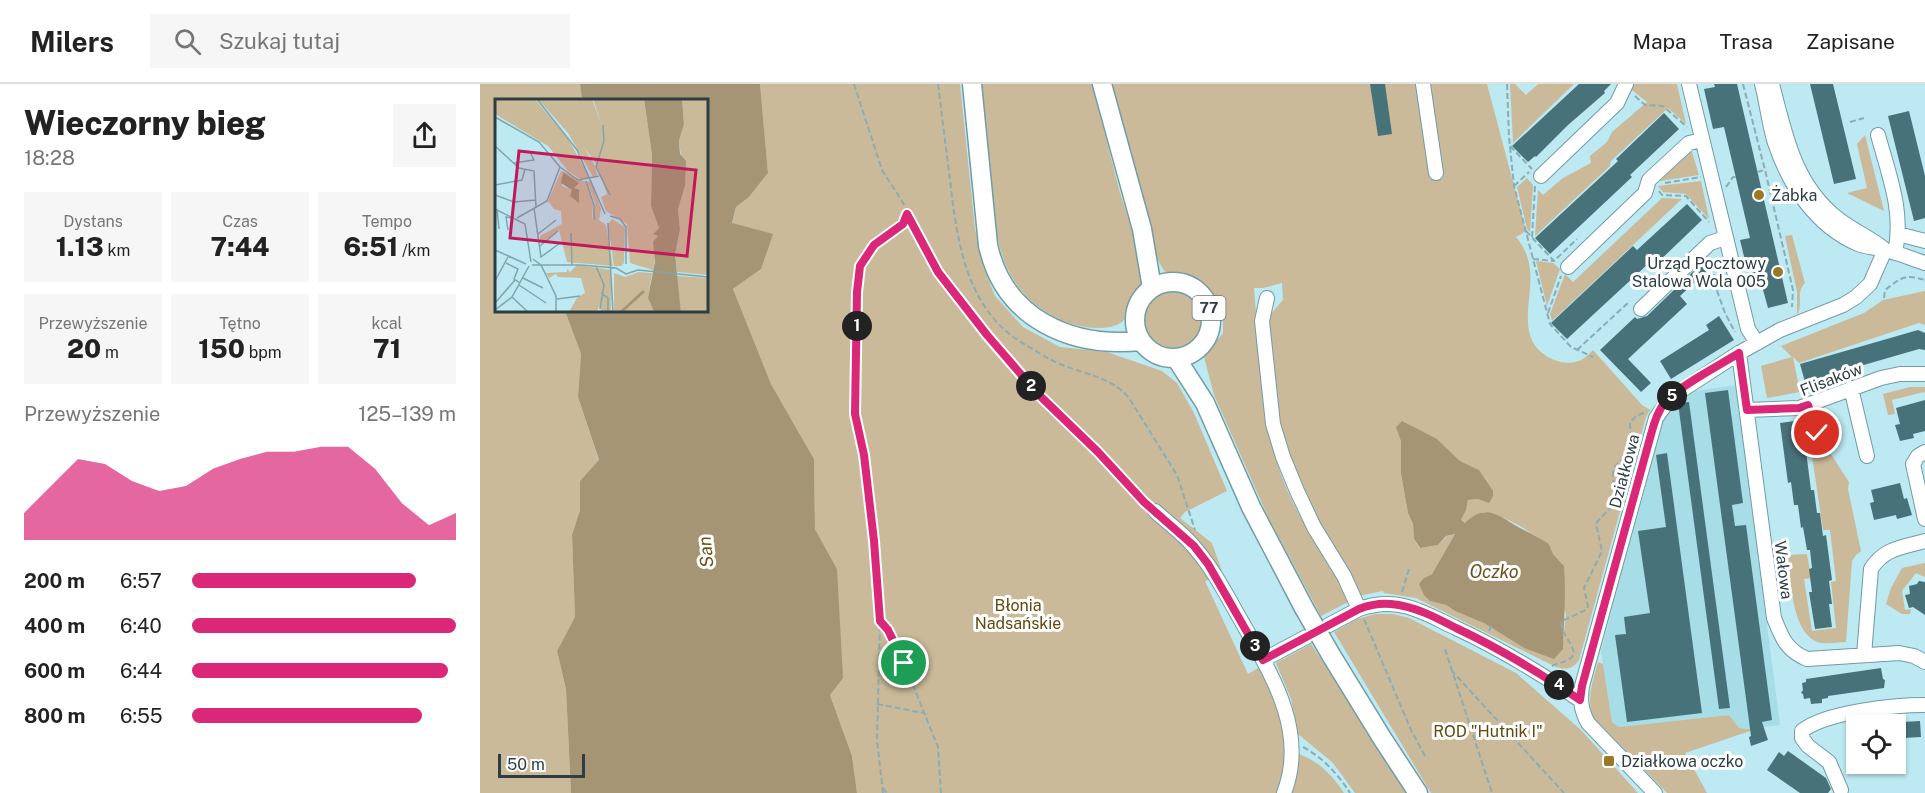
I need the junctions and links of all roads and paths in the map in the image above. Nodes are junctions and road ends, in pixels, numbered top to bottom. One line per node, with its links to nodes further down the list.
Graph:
1 (854, 84): 25 (path)
2 (972, 84): 47 (main road)
3 (1102, 84): 26 (main road)
4 (1423, 84): 21 (street)
5 (1507, 84): 16 (path)
6 (1689, 84): 15 (street)
7 (1743, 84): 19 (path)
8 (1762, 84): 33 (street)
9 (1772, 84): 33 (street)
10 (1625, 86): 12 (path); 22 (street)
11 (1864, 118): 13 (path)
12 (1688, 122)
13 (1850, 122)
14 (1878, 135): 28 (street, Działkowa)
15 (1702, 140): 23 (street); 31 (street)
16 (1510, 146): 22 (path); 24 (path)
17 (1539, 162): 22 (path)
18 (1700, 168): 23 (path)
19 (1766, 170): 20 (path); 44 (path)
20 (1758, 172)
21 (1436, 173)
22 (1536, 173): 24 (path); 29 (path)
23 (1651, 182): 31 (path); 37 (street)
24 (1514, 186): 27 (path)
25 (907, 214): 65 (path); 71 (path)
26 (1142, 228): 39 (main road); 40 (main road)
27 (1526, 231): 29 (path); 34 (path)
28 (1898, 234): 32 (street); 33 (street, Działkowa)
29 (1532, 237): 35 (path)
30 (1579, 237): 35 (path)
31 (1720, 239): 43 (street); 48 (path); 50 (street)
32 (1925, 241)
33 (1890, 251): 36 (street); 50 (street, Działkowa)
34 (1533, 259): 35 (path); 45 (path)
35 (1554, 261)
36 (1925, 263)
37 (1568, 267): 45 (path)
38 (1925, 280): 42 (path)
39 (1170, 282): 40 (main road); 52 (main road, 77)
40 (1152, 288): 46 (main road)
41 (1267, 298): 70 (street)
42 (1884, 298)
43 (1637, 304): 51 (path)
44 (1792, 307)
45 (1548, 315): 51 (path)
46 (1135, 322): 47 (main road); 49 (main road)
47 (1078, 336): 49 (main road)
48 (1738, 336)
49 (1141, 341): 55 (main road)
50 (1757, 343): 53 (street, Działkowa)
51 (1577, 350): 54 (path)
52 (1194, 351): 55 (main road); 58 (main road)
53 (1739, 353): 60 (street, Wałowa); 78 (street, Działkowa)
54 (1593, 357)
55 (1176, 358): 58 (main road)
56 (1925, 374): 57 (street, Flisaków)
57 (1851, 388): 59 (street, Flisaków); 64 (street)
58 (1205, 403): 89 (main road, bridge)
59 (1808, 405): 60 (street, Flisaków); 62 (street)
60 (1747, 410): 73 (street, Wałowa)
61 (1652, 411): 76 (path)
62 (1817, 433)
63 (1925, 452): 66 (street)
64 (1868, 456)
65 (1155, 511): 74 (street)
66 (1925, 519)
67 (1925, 541): 73 (street)
68 (1409, 569): 69 (path)
69 (1399, 605): 70 (street); 78 (street)
70 (1359, 609): 74 (street); 83 (path)
71 (880, 621): 79 (path); 81 (path)
72 (1445, 649): 77 (path)
73 (1864, 655): 75 (street, Wałowa)
74 (1263, 660): 82 (street)
75 (1925, 662)
76 (1550, 668)
77 (1451, 670): 90 (path); 91 (path)
78 (1580, 700): 92 (street)
79 (877, 704): 81 (path); 85 (path)
80 (1925, 705): 84 (street)
81 (925, 713): 86 (path)
82 (1291, 744): 87 (street); 88 (path)
83 (1425, 756)
84 (1841, 790)
85 (885, 793)
86 (941, 793)
87 (1284, 793)
88 (1350, 793)
89 (1419, 793)
90 (1492, 793)
91 (1564, 793)
92 (1655, 793)

